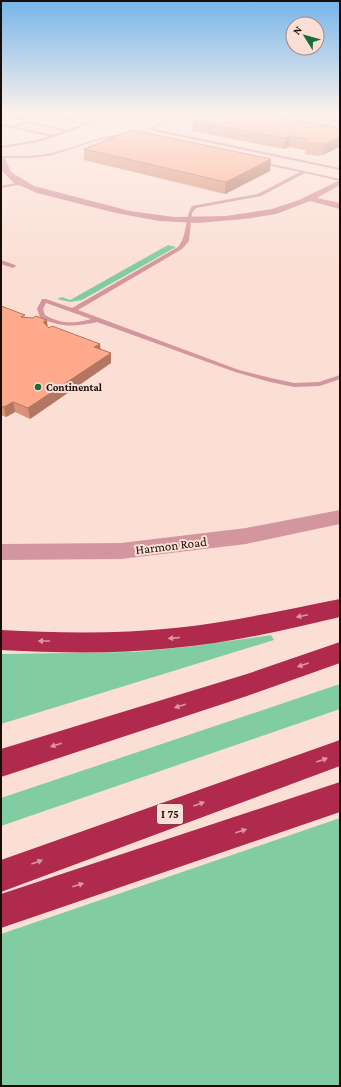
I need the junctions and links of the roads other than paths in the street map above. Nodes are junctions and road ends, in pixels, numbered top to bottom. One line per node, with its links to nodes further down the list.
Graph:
1 (2, 164): 7 (street)
2 (266, 164): 5 (lane)
3 (315, 164): 4 (lane)
4 (340, 169)
5 (304, 172): 6 (lane); 11 (lane)
6 (340, 181): 9 (street)
7 (21, 183): 8 (lane); 11 (street)
8 (1, 187)
9 (311, 199): 10 (street); 11 (street)
10 (340, 206)
11 (188, 220): 14 (lane)
12 (1, 262): 13 (lane)
13 (13, 266)
14 (74, 310): 15 (lane); 15 (lane)
15 (96, 320): 16 (lane)
16 (340, 378)
17 (340, 517): 18 (street, Harmon Road)
18 (1, 552)
19 (340, 608): 20 (highway, one-way to 20)
20 (1, 640)
21 (340, 652): 23 (highway, one-way to 23)
22 (340, 753): 25 (highway, I 75, one-way to 22)
23 (1, 763)
24 (340, 797): 26 (highway, one-way to 24)
25 (1, 876)
26 (1, 911)

